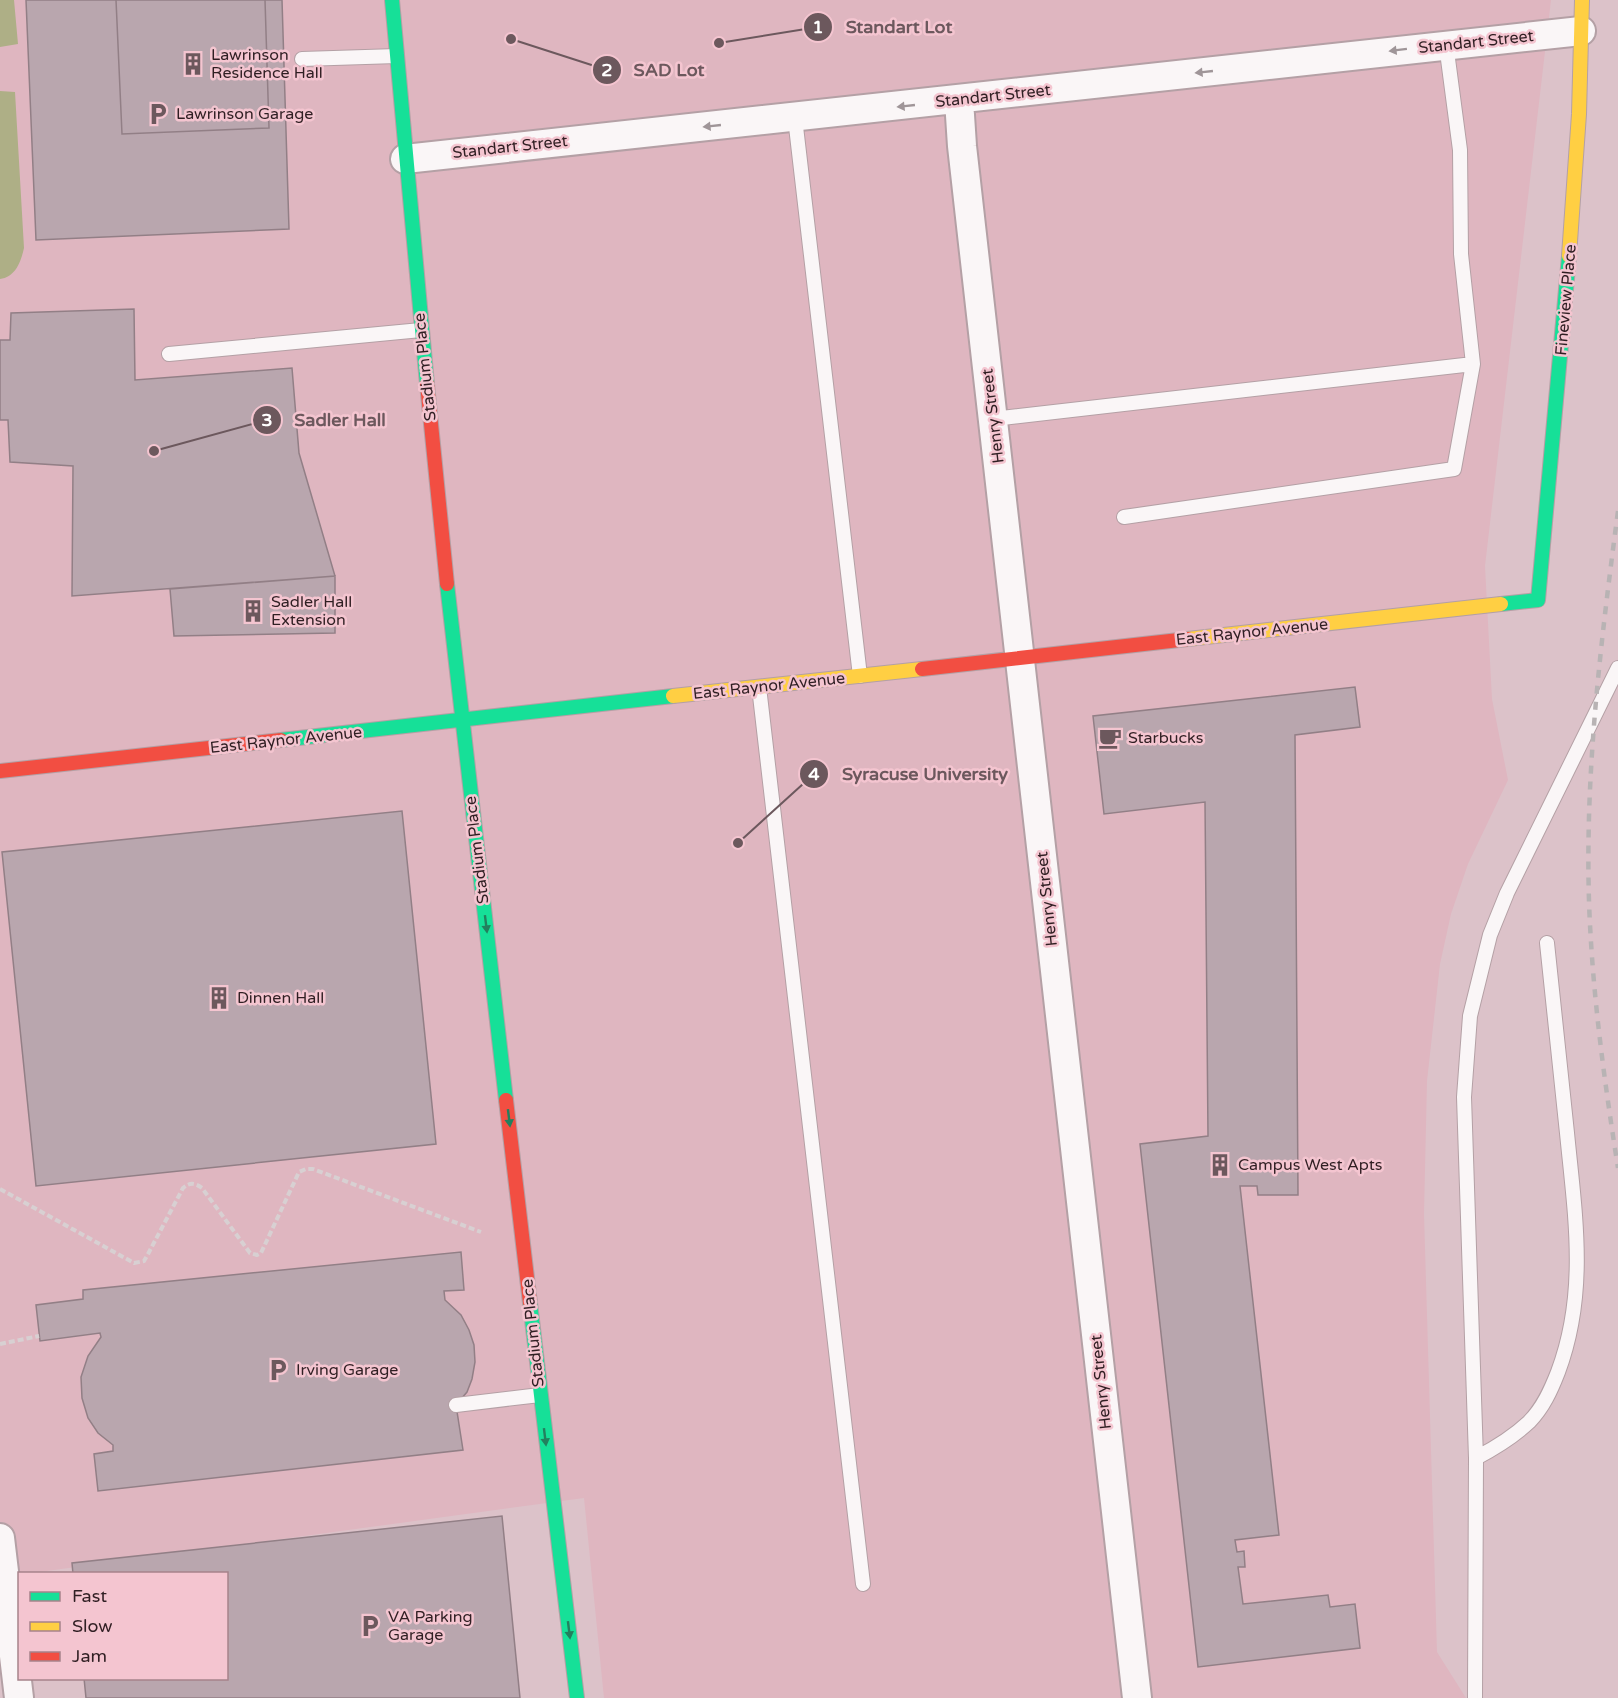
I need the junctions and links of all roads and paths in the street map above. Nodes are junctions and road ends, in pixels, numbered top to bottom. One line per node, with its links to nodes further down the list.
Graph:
1 (392, 0): 5 (street, Stadium Place)
2 (1582, 0): 3 (street, Fineview Place)
3 (1581, 31): 4 (street, Standart Street); 15 (street, Fineview Place)
4 (1446, 44): 7 (street, Standart Street, one-way to 7); 12 (lane)
5 (397, 56): 6 (lane); 9 (street, Stadium Place)
6 (302, 59)
7 (959, 100): 8 (street, Standart Street, one-way to 8); 13 (street, Henry Street)
8 (795, 118): 9 (street, Standart Street, one-way to 9); 18 (lane)
9 (405, 159): 10 (street, Stadium Place)
10 (421, 330): 11 (lane); 20 (street, Stadium Place)
11 (169, 354)
12 (1473, 364): 13 (lane); 14 (lane)
13 (993, 419): 16 (street, Henry Street)
14 (1124, 517)
15 (1538, 600): 16 (street, East Raynor Avenue)
16 (1021, 658): 18 (street, East Raynor Avenue); 34 (street, Henry Street)
17 (1618, 668): 29 (lane)
18 (860, 676): 19 (street, East Raynor Avenue)
19 (759, 687): 20 (street, East Raynor Avenue); 31 (lane)
20 (462, 720): 21 (street, East Raynor Avenue); 27 (street, Stadium Place, one-way to 27)
21 (0, 771)
22 (1547, 943): 29 (lane)
23 (0, 1190): 24 (path)
24 (480, 1232)
25 (39, 1336): 26 (path)
26 (0, 1344)
27 (540, 1395): 28 (lane); 33 (street, Stadium Place, one-way to 33)
28 (456, 1405)
29 (1476, 1458): 35 (lane)
30 (0, 1538): 32 (street)
31 (863, 1584)
32 (19, 1698)
33 (577, 1698)
34 (1137, 1698)
35 (1474, 1698)

